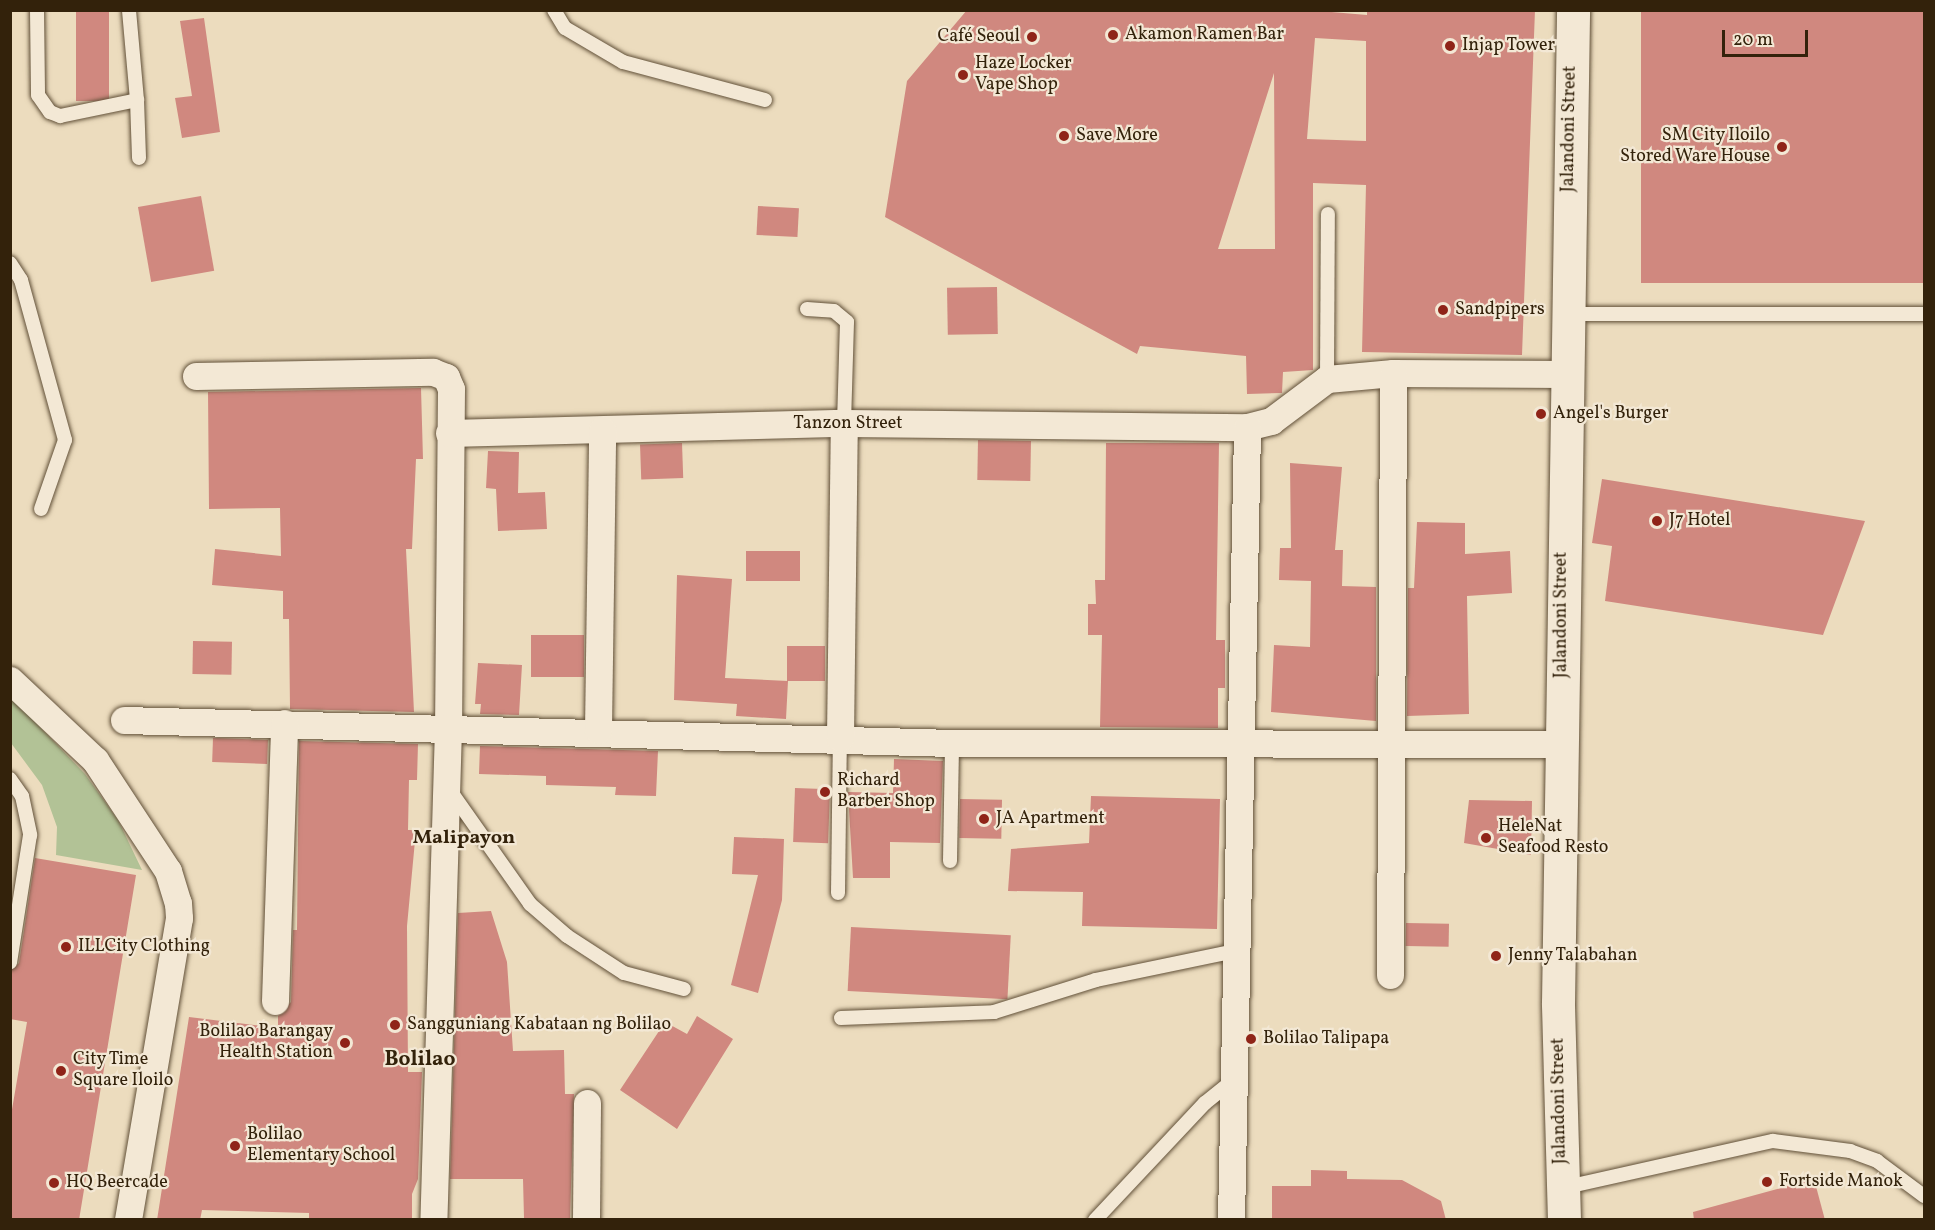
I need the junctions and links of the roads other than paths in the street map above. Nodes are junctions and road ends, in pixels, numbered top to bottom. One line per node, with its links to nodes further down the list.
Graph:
1 (37, 10): 5 (lane)
2 (129, 10): 5 (lane)
3 (554, 10): 6 (lane)
4 (1573, 10): 11 (main road, Jalandoni Street)
5 (137, 100): 7 (lane)
6 (765, 100)
7 (139, 158)
8 (1328, 214): 16 (lane)
9 (10, 263): 21 (lane)
10 (807, 309): 17 (lane)
11 (1565, 314): 12 (lane); 14 (main road, Jalandoni Street)
12 (1924, 314)
13 (1393, 373): 14 (street); 16 (street); 30 (street)
14 (1565, 374): 31 (main road, Jalandoni Street)
15 (196, 376): 20 (street)
16 (1327, 380): 18 (street, Tanzon Street)
17 (844, 423): 18 (street, Tanzon Street); 19 (street, Tanzon Street); 27 (street)
18 (1247, 427): 29 (street)
19 (602, 430): 20 (street, Tanzon Street); 26 (street)
20 (449, 433): 25 (street)
21 (41, 509)
22 (10, 680): 46 (street)
23 (124, 720): 24 (street)
24 (284, 723): 25 (street); 40 (street)
25 (448, 728): 26 (street); 33 (street)
26 (598, 730): 27 (street)
27 (840, 738): 28 (street); 35 (lane)
28 (952, 743): 29 (street); 34 (lane)
29 (1241, 743): 30 (street); 36 (street)
30 (1392, 743): 31 (street); 38 (street)
31 (1563, 744): 45 (main road, Jalandoni Street)
32 (10, 779): 37 (lane)
33 (446, 785): 39 (lane); 47 (street)
34 (950, 861)
35 (838, 893)
36 (1235, 951): 41 (lane); 42 (street)
37 (10, 962)
38 (1390, 975)
39 (684, 989)
40 (274, 1001)
41 (841, 1018)
42 (1233, 1080): 49 (lane); 50 (street)
43 (587, 1103): 48 (street)
44 (1924, 1196): 45 (lane)
45 (1563, 1204)
46 (128, 1220)
47 (433, 1220)
48 (586, 1220)
49 (1095, 1220)
50 (1231, 1220)

